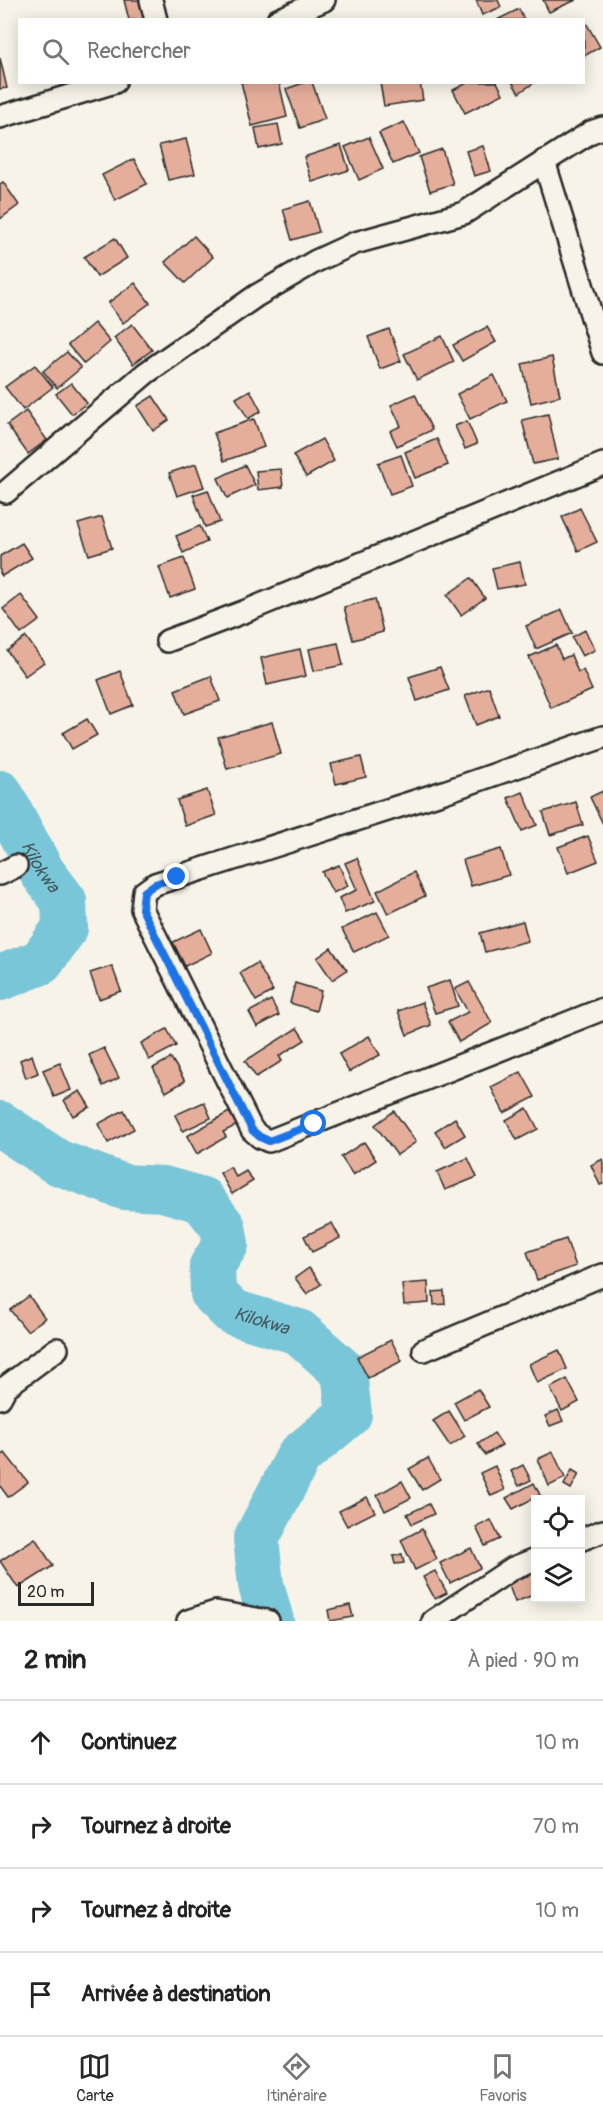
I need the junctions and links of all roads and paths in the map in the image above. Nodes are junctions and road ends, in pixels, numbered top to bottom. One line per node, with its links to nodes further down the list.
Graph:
1 (151, 0): 3 (street)
2 (324, 0): 4 (street)
3 (156, 18)
4 (283, 18)
5 (108, 84): 6 (street)
6 (0, 117)
7 (603, 128): 8 (street)
8 (544, 161): 9 (street); 11 (street)
9 (603, 353)
10 (603, 464): 12 (street)
11 (6, 492)
12 (167, 641)
13 (603, 737): 14 (street)
14 (603, 1009)
15 (603, 1275): 17 (street)
16 (57, 1349): 18 (street)
17 (424, 1350)
18 (0, 1398)
19 (603, 1531): 20 (street)
20 (585, 1538)
21 (531, 1561): 24 (street)
22 (260, 1620): 23 (street)
23 (188, 1621)
24 (433, 1621)

